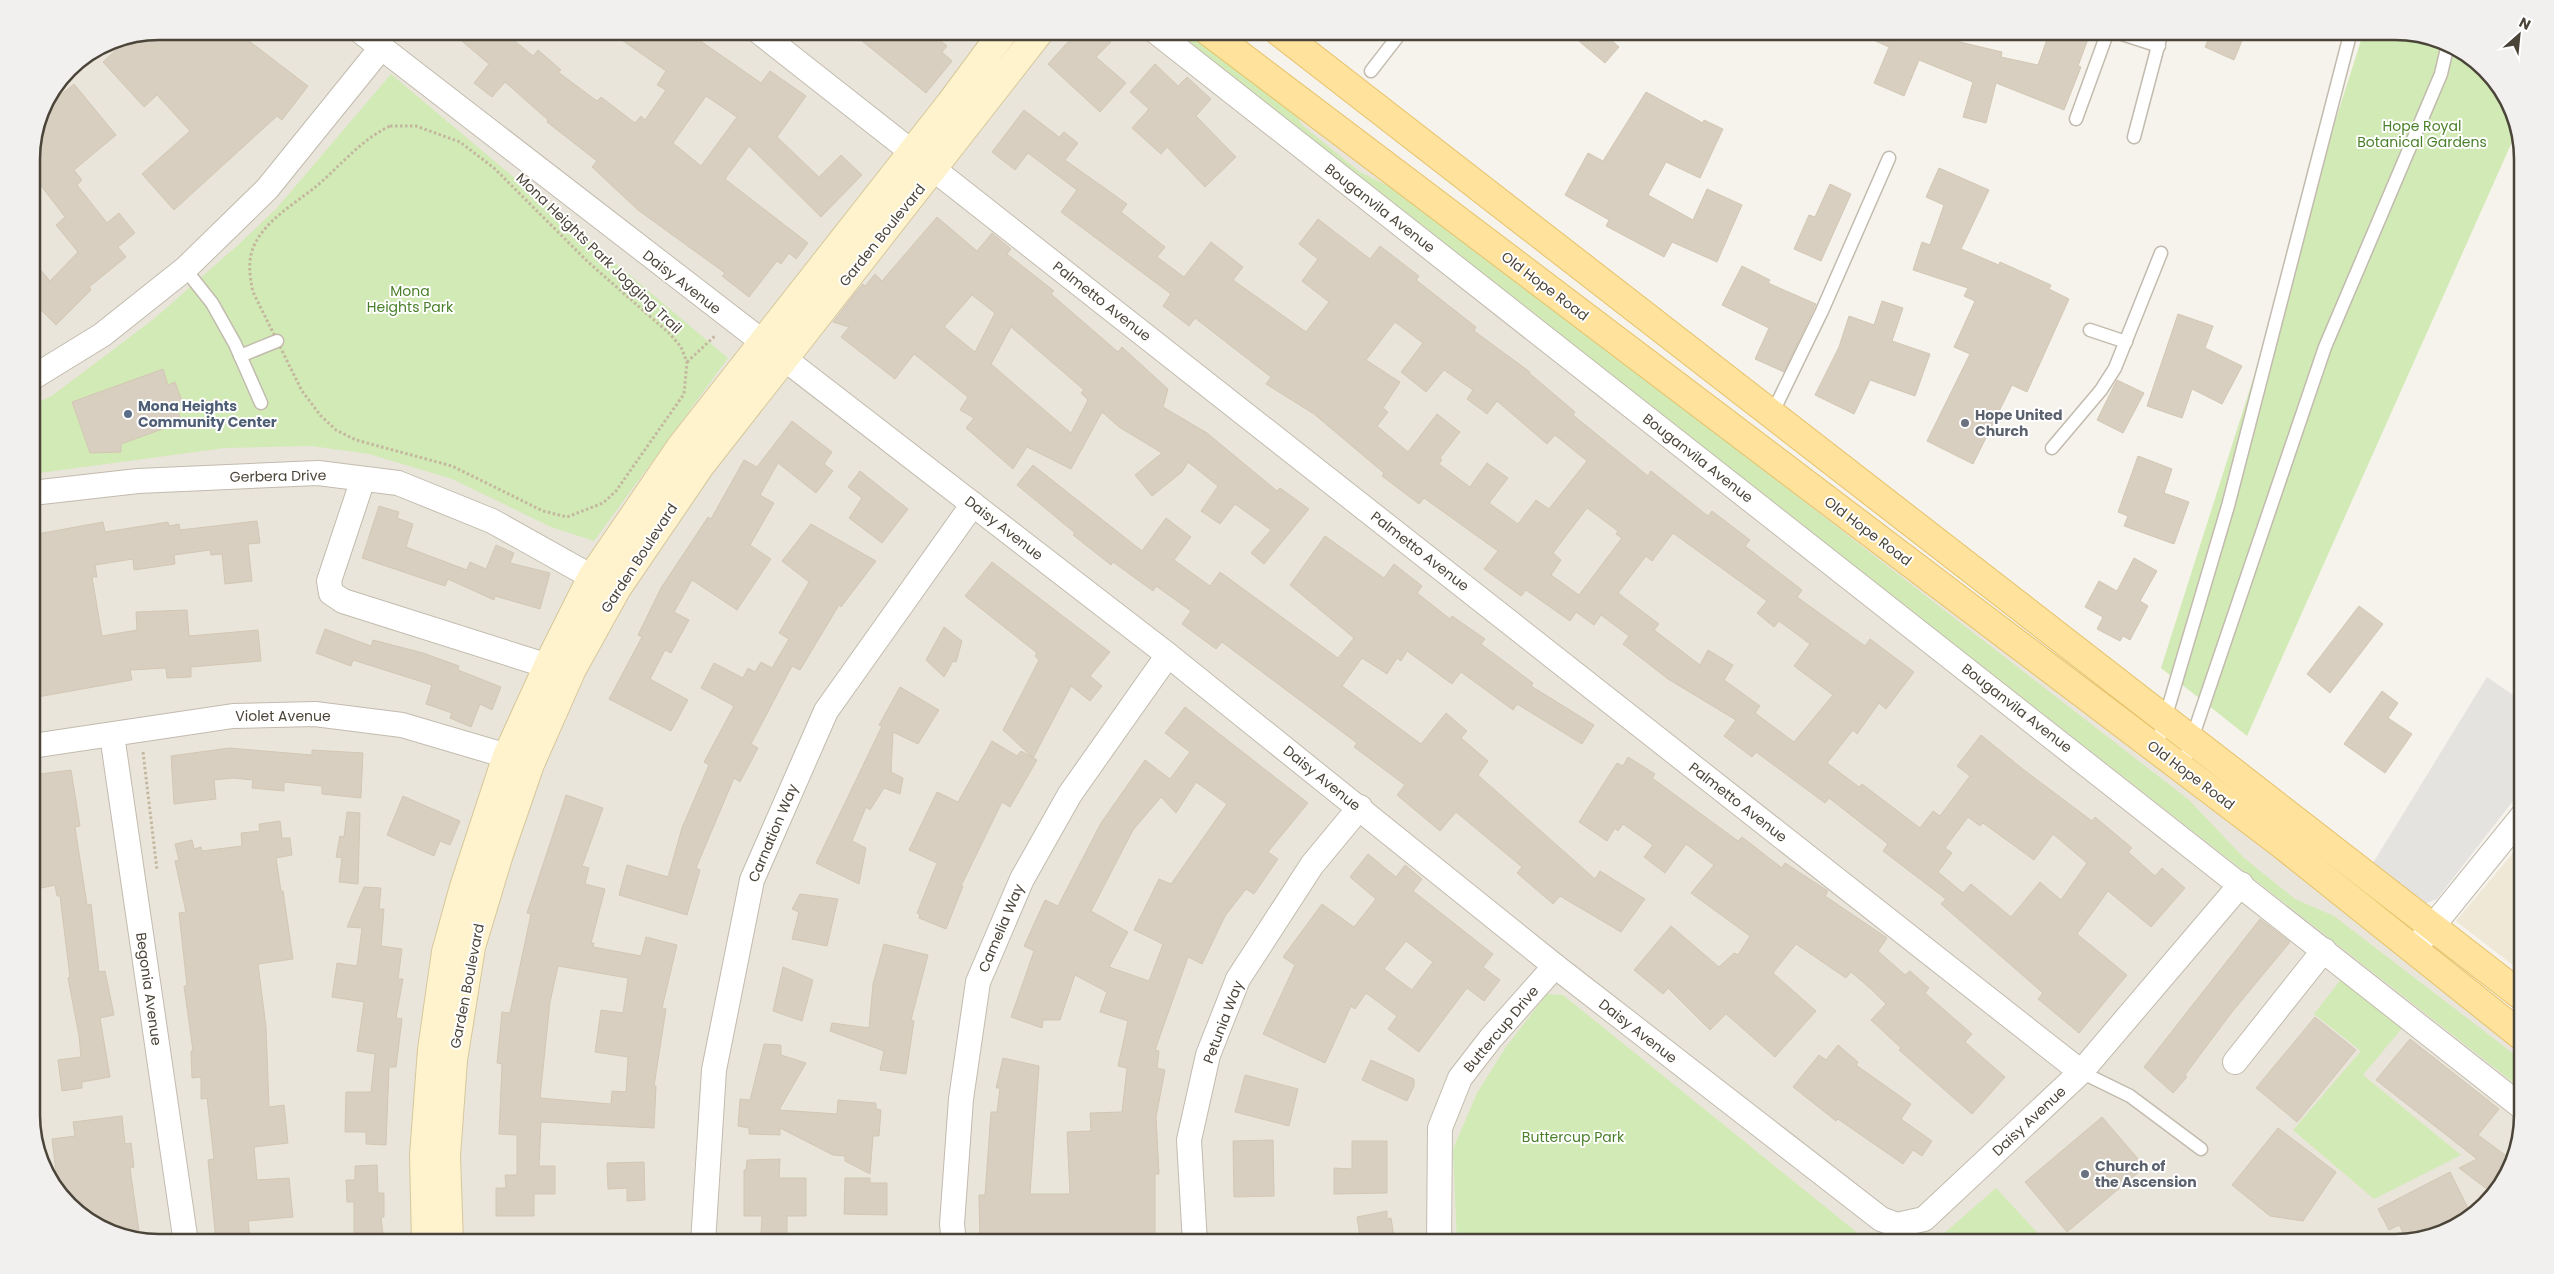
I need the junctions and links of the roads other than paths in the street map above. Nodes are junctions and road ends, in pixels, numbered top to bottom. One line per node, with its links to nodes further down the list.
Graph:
1 (371, 40): 14 (street, Daisy Avenue)
2 (770, 40): 19 (street, Palmetto Avenue)
3 (997, 40): 19 (street, Garden Boulevard)
4 (1033, 40): 21 (street, Garden Boulevard)
5 (1166, 40): 48 (street, Bouganvila Avenue)
6 (1220, 40): 43 (main road, Old Hope Road)
7 (1290, 40): 31 (main road, Old Hope Road)
8 (1395, 40): 16 (lane)
9 (2105, 40): 17 (lane)
10 (2140, 40): 13 (lane)
11 (2160, 40): 13 (lane)
12 (2349, 40): 39 (lane)
13 (2158, 46): 18 (lane)
14 (381, 48): 23 (street); 27 (street, Daisy Avenue)
15 (2446, 52): 41 (lane)
16 (1371, 71)
17 (2076, 119)
18 (2134, 137)
19 (912, 151): 21 (street, Palmetto Avenue); 27 (street, Garden Boulevard)
20 (1889, 158): 31 (lane)
21 (934, 169): 27 (street, Garden Boulevard); 56 (street, Palmetto Avenue)
22 (2161, 253): 26 (lane)
23 (185, 269): 28 (lane); 29 (street)
24 (2090, 330): 26 (lane)
25 (277, 341): 28 (lane)
26 (2126, 342): 32 (lane)
27 (772, 351): 35 (street, Daisy Avenue); 36 (street, Garden Boulevard); 44 (street, Garden Boulevard)
28 (240, 356): 30 (lane)
29 (40, 373)
30 (261, 403)
31 (1772, 416): 39 (main road, Old Hope Road)
32 (2052, 448)
33 (363, 480): 34 (street, Gerbera Drive); 36 (street, Gerbera Drive); 38 (street)
34 (40, 492)
35 (973, 504): 37 (street, Daisy Avenue); 62 (street, Carnation Way)
36 (592, 577): 38 (street, Garden Boulevard)
37 (1168, 655): 46 (street, Daisy Avenue); 63 (street, Camelia Way)
38 (548, 666): 44 (street, Garden Boulevard)
39 (2164, 721): 41 (main road, Old Hope Road); 43 (lane)
40 (112, 734): 42 (street, Violet Avenue); 44 (street, Violet Avenue); 59 (street, Begonia Avenue)
41 (2190, 741): 45 (lane); 49 (main road, Old Hope Road)
42 (40, 745)
43 (2156, 749): 45 (main road, Old Hope Road)
44 (519, 760): 60 (street, Garden Boulevard); 61 (street, Garden Boulevard)
45 (2182, 768): 51 (main road, Old Hope Road)
46 (1360, 808): 52 (street, Daisy Avenue); 64 (street, Petunia Way)
47 (2514, 826): 49 (street)
48 (2241, 884): 50 (street, Bouganvila Avenue); 56 (street, Daisy Avenue)
49 (2432, 927): 51 (street); 53 (main road, Old Hope Road)
50 (2324, 950): 55 (street); 57 (street, Bouganvila Avenue)
51 (2413, 951): 54 (main road, Old Hope Road)
52 (1555, 966): 56 (street, Daisy Avenue); 65 (street, Buttercup Drive)
53 (2514, 990)
54 (2514, 1030)
55 (2235, 1062)
56 (2081, 1072): 58 (lane)
57 (2514, 1101)
58 (2201, 1149)
59 (185, 1234)
60 (426, 1234)
61 (449, 1234)
62 (704, 1234)
63 (953, 1234)
64 (1194, 1234)
65 (1439, 1234)

